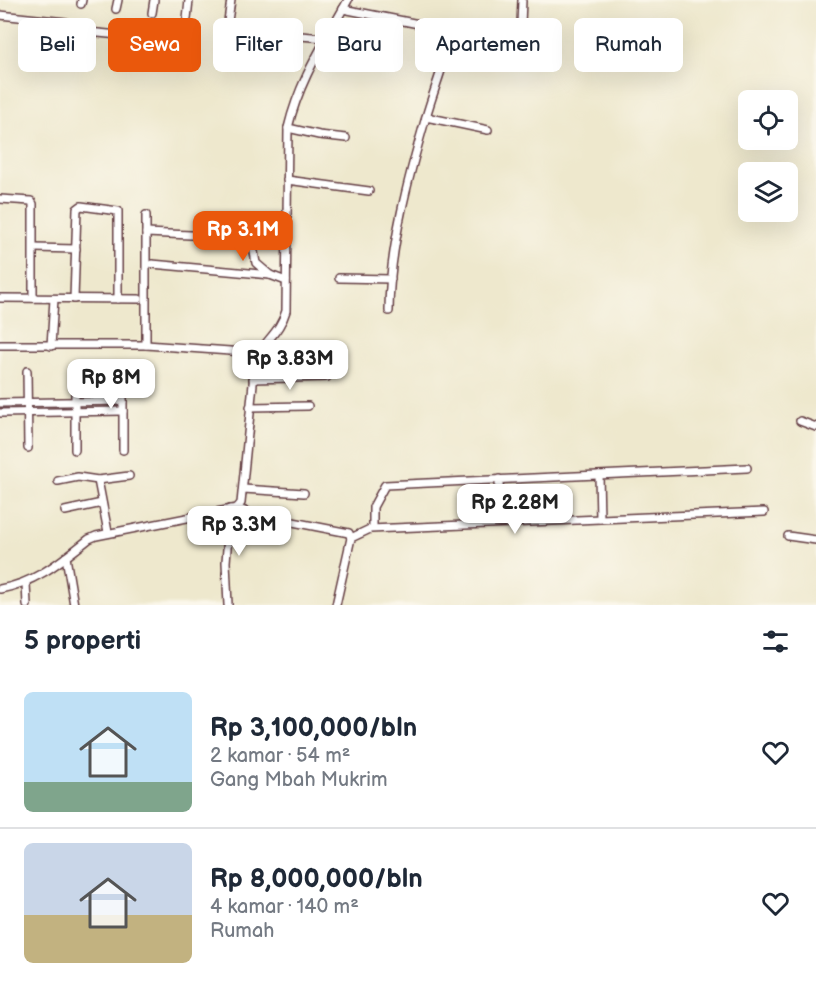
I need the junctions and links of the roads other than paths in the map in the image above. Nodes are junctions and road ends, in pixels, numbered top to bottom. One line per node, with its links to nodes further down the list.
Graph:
1 (118, 0): 7 (street)
2 (154, 0): 9 (street)
3 (189, 0): 11 (street)
4 (231, 0): 12 (street)
5 (348, 0): 8 (street)
6 (522, 0): 14 (street)
7 (116, 9)
8 (343, 9): 13 (street); 17 (street)
9 (152, 13)
10 (0, 15): 15 (street)
11 (187, 18)
12 (228, 18)
13 (337, 18)
14 (521, 18)
15 (108, 34)
16 (315, 57): 18 (street)
17 (426, 117): 19 (street); 33 (street)
18 (288, 128): 20 (street); 21 (street)
19 (488, 130)
20 (346, 138)
21 (287, 180): 22 (street); 34 (street)
22 (369, 190)
23 (0, 199): 28 (street)
24 (146, 215): 26 (street)
25 (250, 230): 31 (street)
26 (146, 233): 27 (street); 43 (street)
27 (213, 236)
28 (33, 248): 29 (street); 36 (street)
29 (76, 249): 38 (street); 39 (street)
30 (152, 264): 31 (street)
31 (270, 275): 34 (street)
32 (339, 278): 33 (street)
33 (391, 279): 41 (street)
34 (286, 281): 45 (street)
35 (0, 298): 36 (street)
36 (33, 298): 37 (street)
37 (54, 299): 38 (street); 44 (street)
38 (74, 299): 39 (street)
39 (118, 299): 40 (street)
40 (139, 299)
41 (389, 311)
42 (0, 345): 44 (street)
43 (146, 345): 44 (street); 45 (street)
44 (51, 346)
45 (257, 358): 50 (street)
46 (75, 370): 51 (street)
47 (123, 370): 52 (street)
48 (27, 371): 53 (street)
49 (327, 377): 50 (street)
50 (253, 379): 56 (street)
51 (75, 401): 52 (street); 53 (street); 59 (street)
52 (123, 401): 57 (street)
53 (27, 402): 54 (street); 58 (street)
54 (0, 403)
55 (308, 406): 56 (street)
56 (250, 407): 72 (street)
57 (123, 411): 59 (street); 65 (street)
58 (27, 412): 59 (street); 60 (street); 63 (street)
59 (75, 412): 64 (street)
60 (0, 413)
61 (800, 421): 62 (street)
62 (816, 427)
63 (28, 448)
64 (75, 450)
65 (123, 450)
66 (747, 468): 67 (street)
67 (599, 475): 69 (street); 78 (street)
68 (129, 476): 70 (street)
69 (499, 479): 79 (street); 80 (street)
70 (98, 480): 71 (street); 74 (street)
71 (58, 481)
72 (243, 489): 73 (street); 75 (street)
73 (304, 493)
74 (102, 503): 76 (street); 81 (street)
75 (234, 508): 81 (street); 83 (street); 90 (street)
76 (65, 511)
77 (764, 512): 78 (street)
78 (600, 519): 79 (street)
79 (500, 523): 80 (street)
80 (373, 528): 83 (street)
81 (108, 532): 85 (street)
82 (788, 536): 84 (street)
83 (351, 538): 91 (street)
84 (816, 540)
85 (66, 556): 86 (street); 89 (street)
86 (26, 583): 87 (street); 88 (street)
87 (0, 589)
88 (27, 605)
89 (74, 605)
90 (228, 605)
91 (336, 605)

